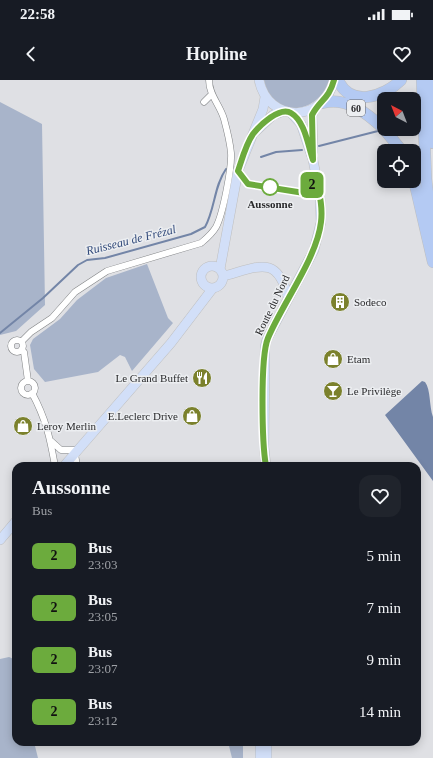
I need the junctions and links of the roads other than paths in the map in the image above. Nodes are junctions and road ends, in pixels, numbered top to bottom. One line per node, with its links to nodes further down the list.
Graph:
1 (209, 80): 8 (street)
2 (259, 80): 9 (main road)
3 (334, 80): 11 (main road)
4 (338, 80): 5 (highway, 60)
5 (401, 80)
6 (422, 80): 20 (highway)
7 (431, 80): 16 (highway)
8 (212, 94): 10 (street); 27 (street)
9 (265, 97): 12 (main road); 14 (main road)
10 (204, 102)
11 (319, 105): 12 (main road); 13 (highway, 60); 18 (main road, Route du Nord)
12 (288, 112): 14 (main road); 18 (main road, Route du Nord)
13 (377, 123)
14 (254, 134): 22 (main road)
15 (390, 136): 17 (highway, 60)
16 (433, 142)
17 (396, 144)
18 (313, 160): 25 (main road, Route du Nord)
19 (416, 188): 21 (highway)
20 (433, 240)
21 (433, 262)
22 (218, 270): 23 (main road); 24 (main road); 25 (main road)
23 (204, 285): 24 (main road); 26 (main road)
24 (213, 288): 26 (main road)
25 (288, 297): 36 (main road, Route du Nord)
26 (200, 303): 32 (main road)
27 (22, 342): 28 (street); 28 (street)
28 (21, 350): 29 (street)
29 (28, 381): 30 (street); 30 (street)
30 (32, 394): 31 (street)
31 (50, 440): 32 (street); 33 (street)
32 (76, 452): 34 (main road); 35 (street)
33 (54, 462)
34 (67, 462)
35 (77, 462)
36 (266, 462)
37 (12, 526): 38 (main road)
38 (0, 540)
39 (260, 746): 41 (main road)
40 (267, 746): 42 (main road)
41 (260, 758)
42 (266, 758)

